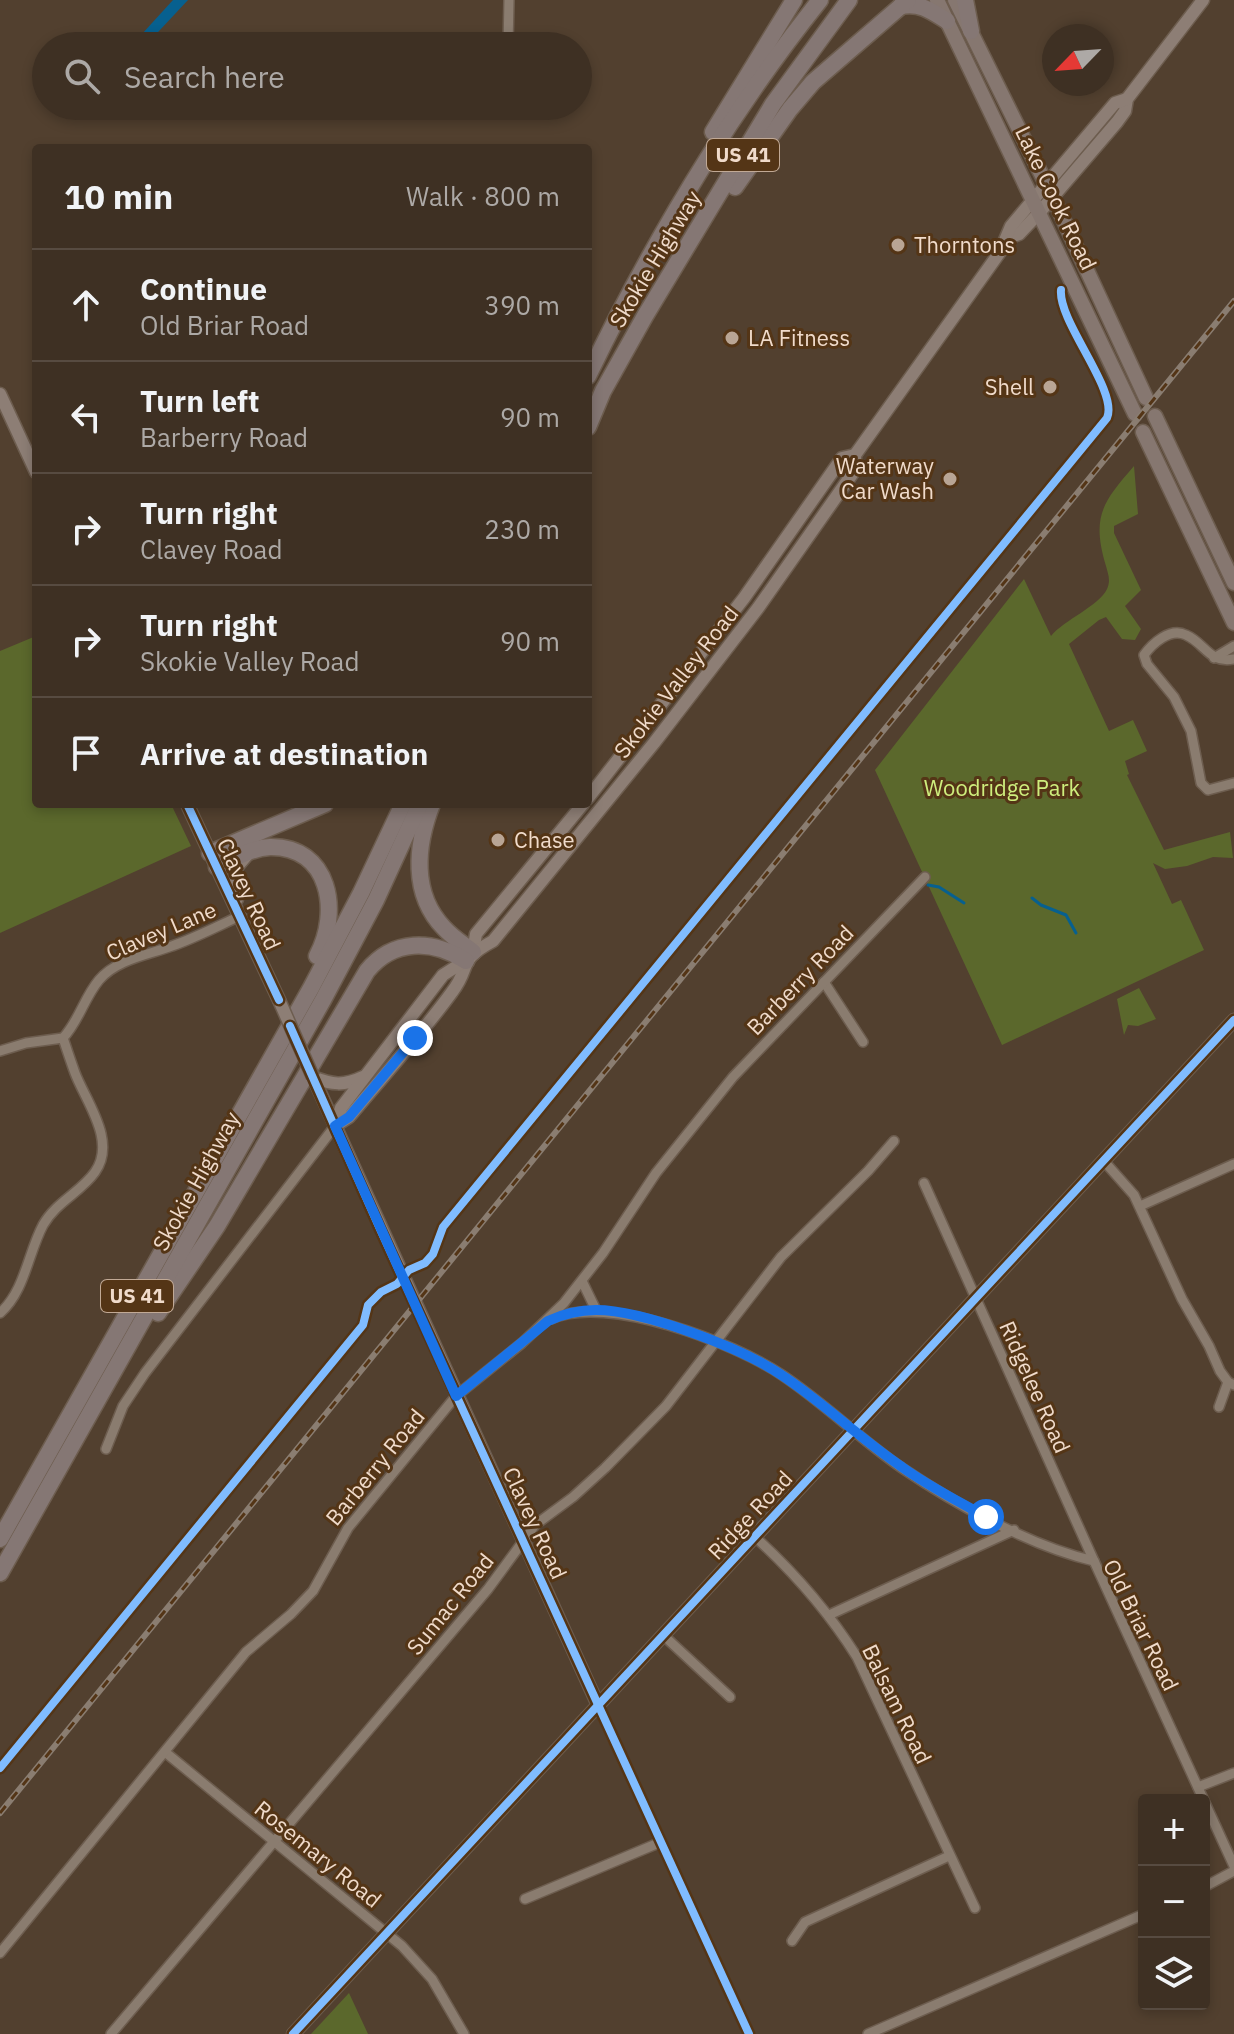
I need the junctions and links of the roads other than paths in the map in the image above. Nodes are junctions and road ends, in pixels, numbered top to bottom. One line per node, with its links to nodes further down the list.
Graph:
1 (509, 0): 12 (street)
2 (794, 0): 16 (highway)
3 (820, 0): 16 (highway, Skokie Highway / US 41)
4 (849, 0): 18 (highway, Skokie Highway / US 41)
5 (937, 0): 10 (main road, Lake Cook Road)
6 (955, 0): 11 (main road, Lake Cook Road)
7 (965, 0): 11 (highway)
8 (1203, 0): 13 (main road)
9 (904, 3): 10 (highway); 18 (highway)
10 (947, 21): 14 (main road, Lake Cook Road)
11 (971, 31): 13 (main road, Lake Cook Road)
12 (508, 32)
13 (1049, 190): 14 (main road, Skokie Valley Road); 15 (main road, Skokie Valley Road); 21 (main road, Lake Cook Road)
14 (1032, 199): 15 (main road, Lake Cook Road); 17 (main road, Skokie Valley Road)
15 (1039, 213): 17 (main road, Skokie Valley Road); 22 (main road, Lake Cook Road)
16 (672, 216): 19 (highway, Skokie Highway / US 41)
17 (1008, 238): 27 (main road, Skokie Valley Road)
18 (645, 316): 24 (highway, Skokie Highway / US 41)
19 (592, 368)
20 (0, 394): 26 (main road)
21 (1146, 398)
22 (1135, 414)
23 (1155, 416): 28 (main road)
24 (592, 417)
25 (1143, 432): 31 (main road)
26 (32, 451)
27 (855, 455): 29 (main road, Skokie Valley Road); 30 (main road, Skokie Valley Road)
28 (1234, 583)
29 (744, 598): 30 (main road); 33 (main road, Skokie Valley Road)
30 (758, 608): 36 (main road, Skokie Valley Road)
31 (1234, 623)
32 (1234, 646): 34 (street)
33 (702, 654): 36 (main road); 38 (main road, Skokie Valley Road)
34 (1214, 658): 35 (street); 37 (street)
35 (1234, 659)
36 (715, 665): 49 (main road, Skokie Valley Road)
37 (1234, 783)
38 (592, 793)
39 (189, 808): 46 (main road, Clavey Road)
40 (317, 808): 46 (highway)
41 (401, 808): 60 (highway, Skokie Highway / US 41)
42 (418, 808): 73 (highway, Skokie Highway / US 41)
43 (431, 808): 49 (highway)
44 (580, 808): 49 (main road, Skokie Valley Road)
45 (254, 849): 46 (highway); 48 (main road); 60 (highway)
46 (213, 860): 48 (main road, Clavey Road)
47 (925, 877): 50 (street, Barberry Road)
48 (240, 915): 52 (street, Clavey Lane); 56 (main road, Clavey Road, bridge)
49 (470, 956): 55 (main road, Skokie Valley Road); 57 (main road, Skokie Valley Road); 73 (highway)
50 (824, 982): 53 (street); 64 (street, Barberry Road)
51 (1234, 1020): 59 (main road, Ridge Road)
52 (63, 1038): 54 (street); 67 (street)
53 (863, 1042)
54 (0, 1051)
55 (367, 1076): 56 (main road); 57 (main road, Skokie Valley Road)
56 (313, 1077): 57 (main road, Clavey Road)
57 (335, 1126): 71 (main road, Clavey Road); 75 (street, Skokie Valley Road)
58 (894, 1141): 69 (street, Sumac Road)
59 (1103, 1160): 63 (street); 65 (main road, Ridge Road)
60 (212, 1162): 78 (highway, Skokie Highway / US 41)
61 (1234, 1164): 63 (street)
62 (924, 1183): 65 (street, Ridgelee Road)
63 (1140, 1206): 70 (street)
64 (582, 1281): 66 (street); 68 (street, Barberry Road)
65 (975, 1298): 74 (main road, Ridge Road); 80 (street, Ridgelee Road)
66 (596, 1310): 68 (street, Old Briar Road); 69 (street, Old Briar Road)
67 (0, 1313)
68 (548, 1321): 71 (street, Barberry Road)
69 (715, 1342): 74 (street, Old Briar Road); 79 (street, Sumac Road)
70 (1231, 1384): 72 (street)
71 (456, 1396): 79 (main road, Clavey Road); 86 (street, Barberry Road)
72 (1219, 1407)
73 (92, 1410): 81 (highway, Skokie Highway / US 41)
74 (852, 1431): 76 (street, Old Briar Road); 77 (main road, Ridge Road)
75 (106, 1449)
76 (1014, 1530): 80 (street, Old Briar Road); 82 (street)
77 (754, 1536): 82 (street, Balsam Road); 83 (main road, Ridge Road)
78 (0, 1539)
79 (523, 1541): 85 (main road, Clavey Road); 89 (street, Sumac Road)
80 (1094, 1561): 88 (street, Old Briar Road)
81 (0, 1573)
82 (829, 1615): 91 (street, Balsam Road)
83 (663, 1635): 84 (street); 85 (main road, Ridge Road)
84 (730, 1697)
85 (598, 1705): 90 (street, Clavey Road); 97 (main road, Ridge Road)
86 (165, 1752): 89 (street, Rosemary Road); 99 (street, Barberry Road)
87 (1234, 1773): 88 (street)
88 (1198, 1787): 92 (street, Old Briar Road)
89 (275, 1842): 97 (street, Rosemary Road); 100 (street, Sumac Road)
90 (661, 1842): 94 (street); 103 (street, Clavey Road)
91 (949, 1856): 95 (street, Balsam Road); 98 (street)
92 (1234, 1869): 93 (street)
93 (1210, 1883)
94 (525, 1899)
95 (975, 1908)
96 (1138, 1917): 104 (street)
97 (386, 1933): 101 (main road, Ridge Road); 102 (street, Rosemary Road)
98 (792, 1941)
99 (0, 1953)
100 (111, 2034)
101 (293, 2034)
102 (464, 2034)
103 (749, 2034)
104 (868, 2034)

